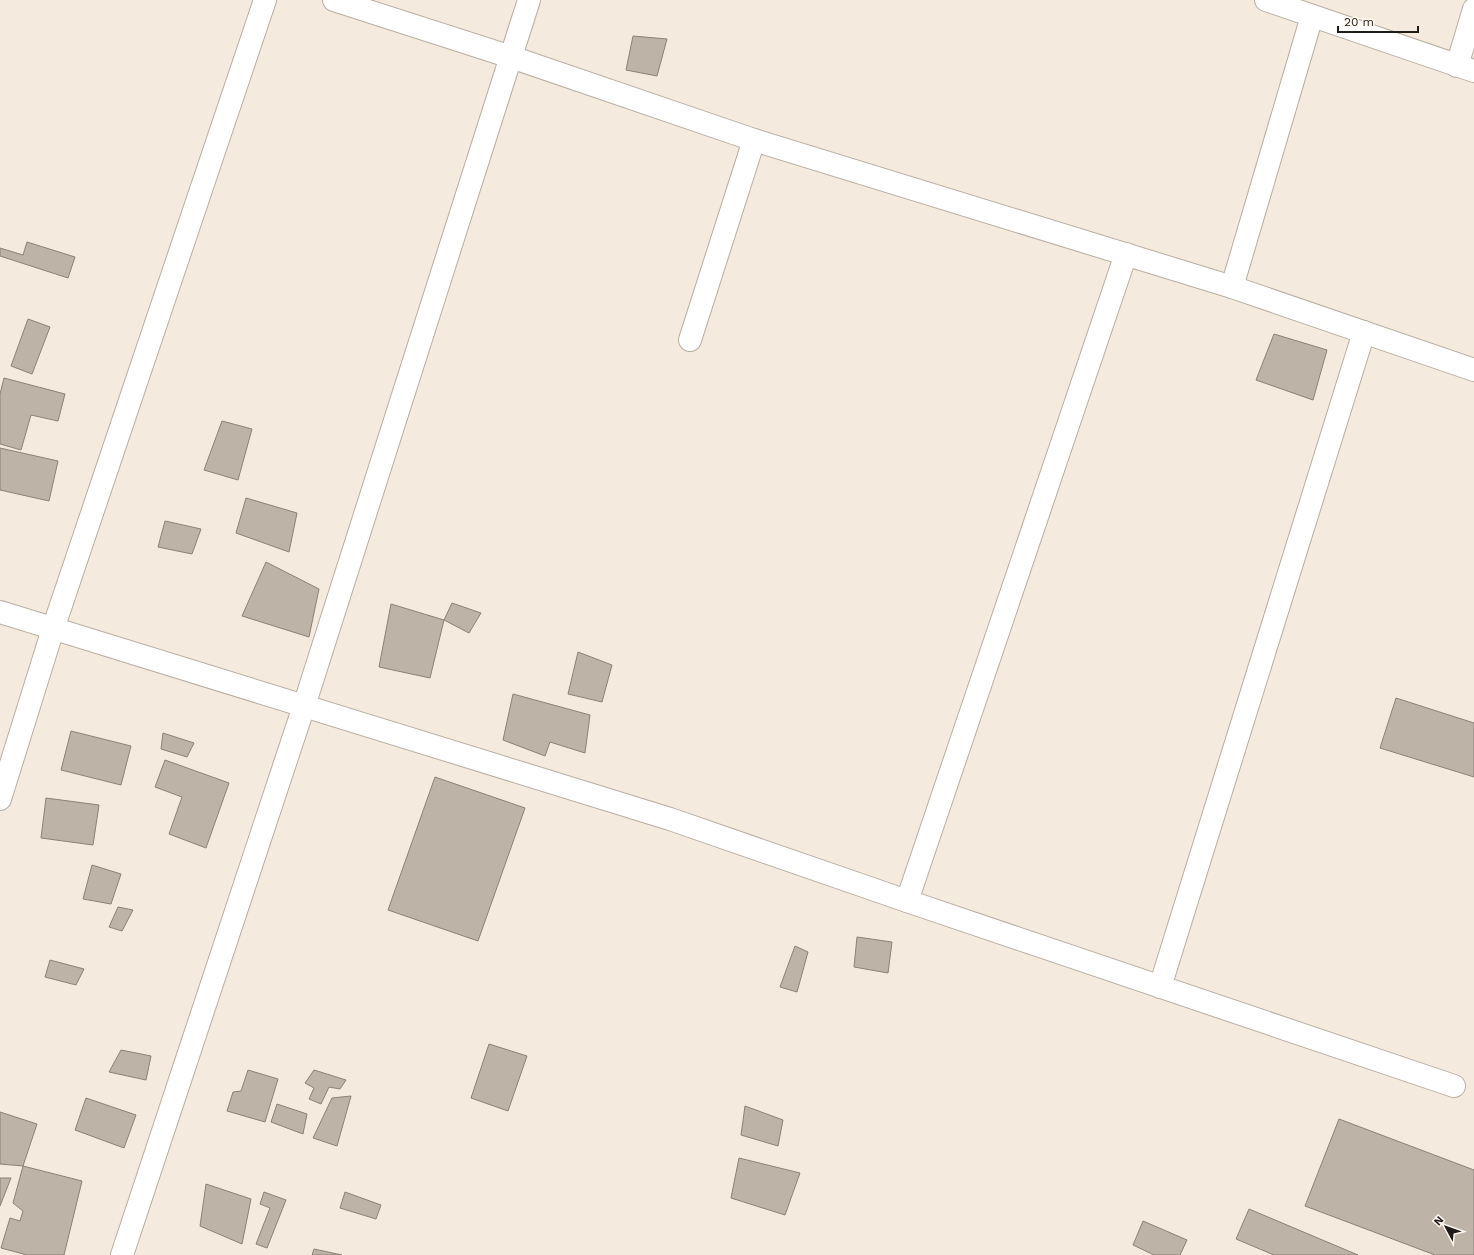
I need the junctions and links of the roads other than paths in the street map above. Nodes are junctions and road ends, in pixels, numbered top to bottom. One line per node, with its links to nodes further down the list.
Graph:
1 (265, 0): 16 (street)
2 (334, 0): 7 (street)
3 (529, 0): 7 (street)
4 (1266, 0): 6 (street)
5 (1474, 9): 8 (street)
6 (1312, 16): 8 (street); 11 (street)
7 (511, 57): 9 (street); 17 (street)
8 (1465, 68)
9 (754, 140): 10 (street); 13 (street)
10 (1126, 254): 11 (street); 19 (street)
11 (1232, 286): 12 (street)
12 (1364, 332): 14 (street); 20 (street)
13 (690, 340)
14 (1474, 370)
15 (0, 612): 16 (street)
16 (53, 629): 17 (street); 18 (street)
17 (304, 706): 19 (street); 22 (street)
18 (0, 799)
19 (907, 901): 20 (street)
20 (1160, 987): 21 (street)
21 (1454, 1086)
22 (122, 1255)

